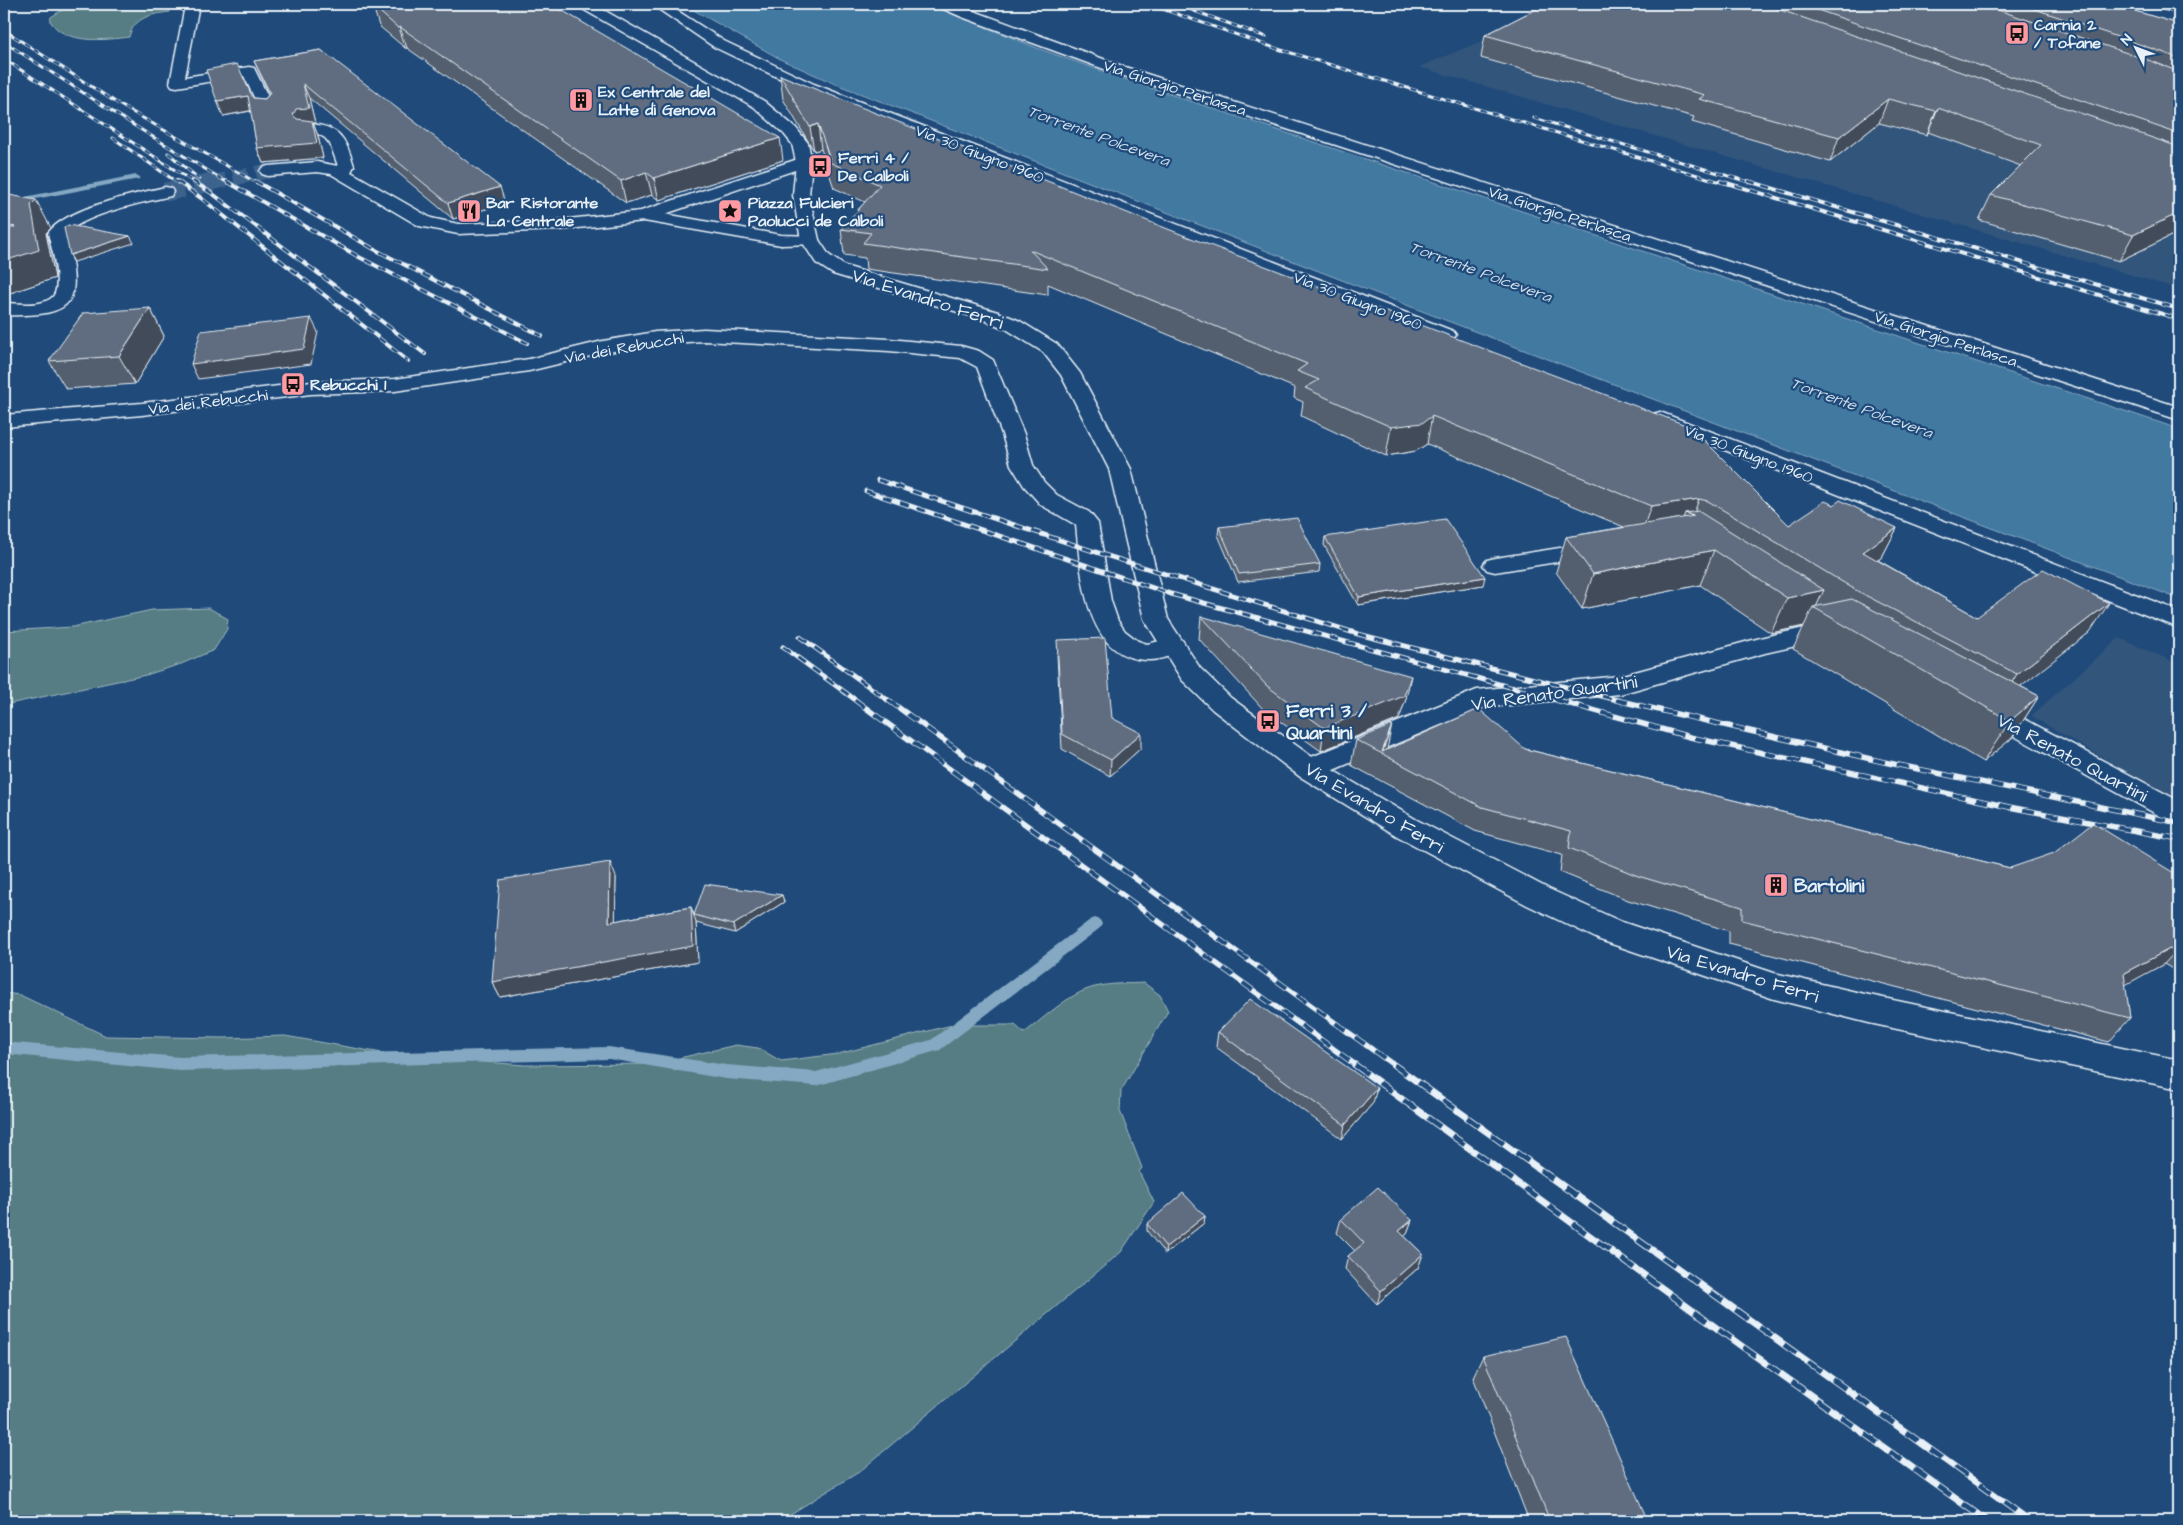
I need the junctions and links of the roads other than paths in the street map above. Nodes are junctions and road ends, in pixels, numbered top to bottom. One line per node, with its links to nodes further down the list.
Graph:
1 (182, 4): 7 (main road)
2 (584, 4): 9 (main road, Via Evandro Ferri)
3 (658, 4): 16 (main road, Via 30 Giugno 1960)
4 (944, 4): 18 (main road, Via Giorgio Perlasca)
5 (2160, 4): 6 (main road)
6 (2179, 9)
7 (266, 109)
8 (309, 130): 11 (main road)
9 (804, 162): 13 (main road); 14 (main road, Via Evandro Ferri)
10 (268, 171): 11 (main road)
11 (342, 173): 13 (main road)
12 (165, 192): 15 (main road)
13 (643, 216): 14 (main road)
14 (810, 240): 24 (main road, Via Evandro Ferri)
15 (4, 309)
16 (1466, 343)
17 (1642, 411): 23 (main road, Via 30 Giugno 1960)
18 (2179, 414)
19 (4, 421): 24 (main road, Via dei Rebucchi)
20 (1621, 546): 21 (main road)
21 (1495, 565)
22 (1810, 613): 26 (main road, Via Renato Quartini)
23 (2179, 620)
24 (1173, 646): 26 (main road, Via Evandro Ferri)
25 (1964, 698): 27 (main road, Via Renato Quartini)
26 (1308, 769): 28 (main road, Via Evandro Ferri)
27 (2179, 814)
28 (2179, 1075)

